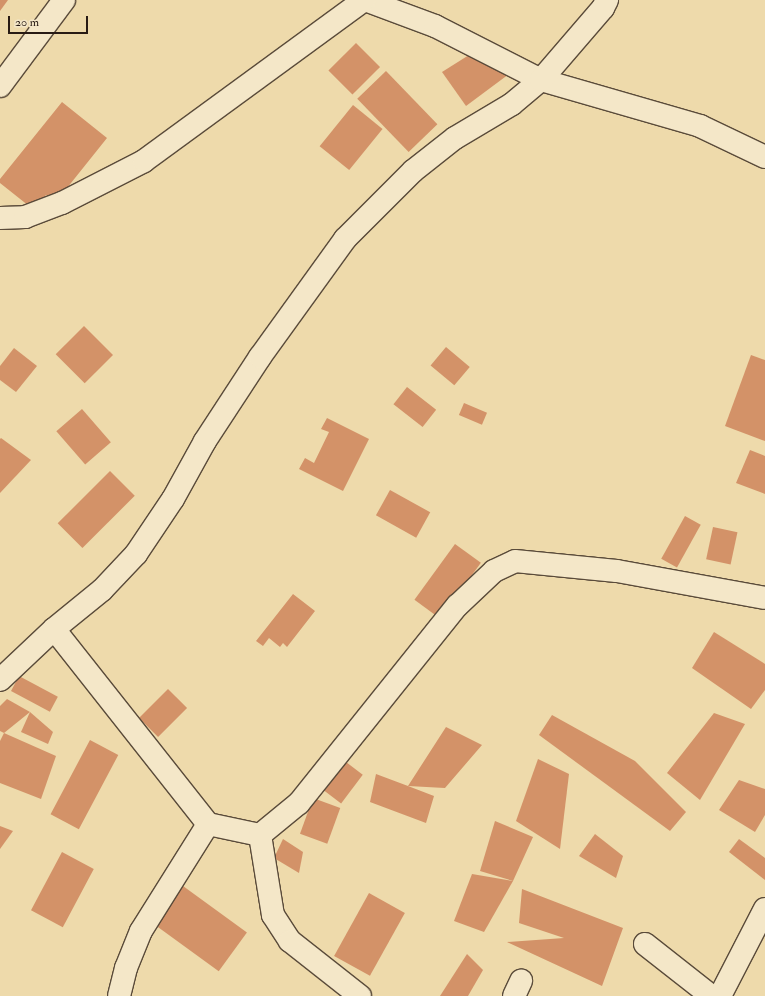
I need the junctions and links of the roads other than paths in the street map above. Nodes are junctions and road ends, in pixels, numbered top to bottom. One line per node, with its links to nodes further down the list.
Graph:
1 (64, 0): 5 (street)
2 (365, 0): 4 (street); 7 (street)
3 (607, 0): 4 (street)
4 (541, 80): 6 (street); 9 (street)
5 (0, 86)
6 (765, 157)
7 (0, 218)
8 (765, 598): 12 (street)
9 (54, 629): 10 (street); 11 (street)
10 (0, 680)
11 (208, 824): 12 (street); 15 (street)
12 (260, 835): 16 (street)
13 (765, 909): 18 (street)
14 (645, 944): 17 (street)
15 (119, 996)
16 (360, 996)
17 (711, 996)
18 (720, 996)

